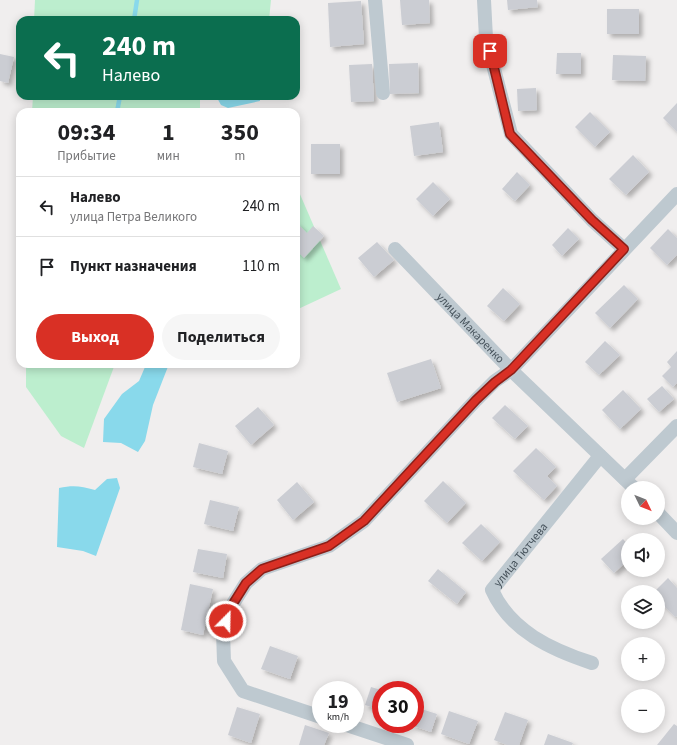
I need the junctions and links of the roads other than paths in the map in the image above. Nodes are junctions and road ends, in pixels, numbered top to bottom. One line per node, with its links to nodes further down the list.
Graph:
1 (375, 0): 3 (street)
2 (484, 0): 6 (street)
3 (383, 93)
4 (677, 194): 6 (street)
5 (395, 249): 7 (street, улица Макаренко)
6 (624, 249): 7 (street)
7 (511, 370): 9 (street, улица Макаренко); 15 (street)
8 (677, 426): 11 (street)
9 (600, 456): 10 (street, улица Макаренко); 14 (street, улица Тютчева)
10 (626, 481)
11 (631, 481)
12 (665, 520): 13 (street)
13 (677, 533)
14 (592, 663)
15 (312, 714)
16 (364, 731): 17 (street)
17 (407, 745)

